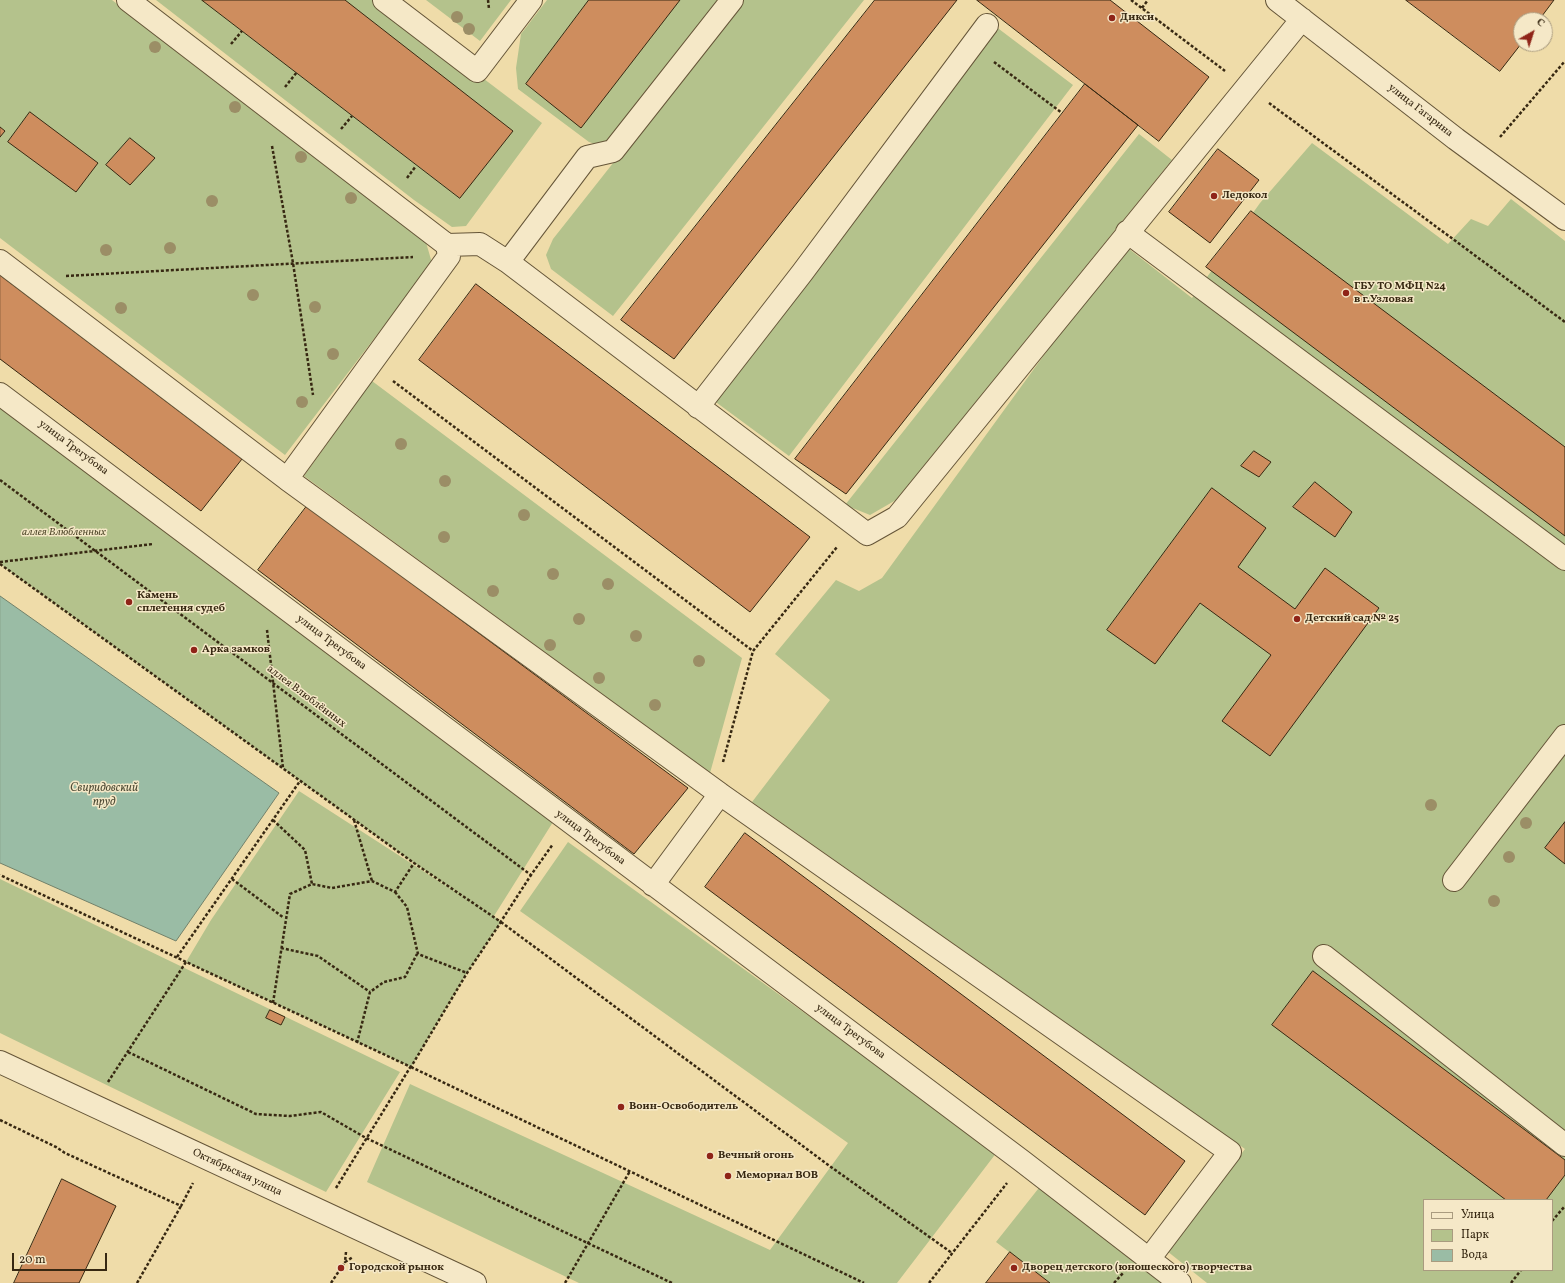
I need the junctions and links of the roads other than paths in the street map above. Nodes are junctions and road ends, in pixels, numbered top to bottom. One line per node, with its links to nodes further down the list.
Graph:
1 (128, 0): 10 (street)
2 (384, 0): 3 (street)
3 (531, 0)
4 (732, 0): 12 (street)
5 (1277, 0): 6 (street, улица Гагарина)
6 (1302, 19): 8 (street, улица Гагарина); 9 (street)
7 (987, 25): 14 (street)
8 (1565, 219)
9 (1127, 232): 14 (street); 16 (street)
10 (448, 250): 12 (street); 15 (street)
11 (0, 261): 15 (street)
12 (508, 262): 14 (street)
13 (0, 394): 20 (street, улица Трегубова)
14 (698, 407)
15 (287, 479): 18 (street)
16 (1565, 559)
17 (1565, 736): 19 (street)
18 (718, 792): 20 (street); 24 (street)
19 (1454, 880)
20 (653, 885): 24 (street, улица Трегубова)
21 (1324, 956): 23 (street)
22 (0, 1062): 25 (street, Октябрьская улица)
23 (1565, 1145)
24 (1149, 1259): 26 (street, улица Трегубова)
25 (475, 1283)
26 (1180, 1283)

